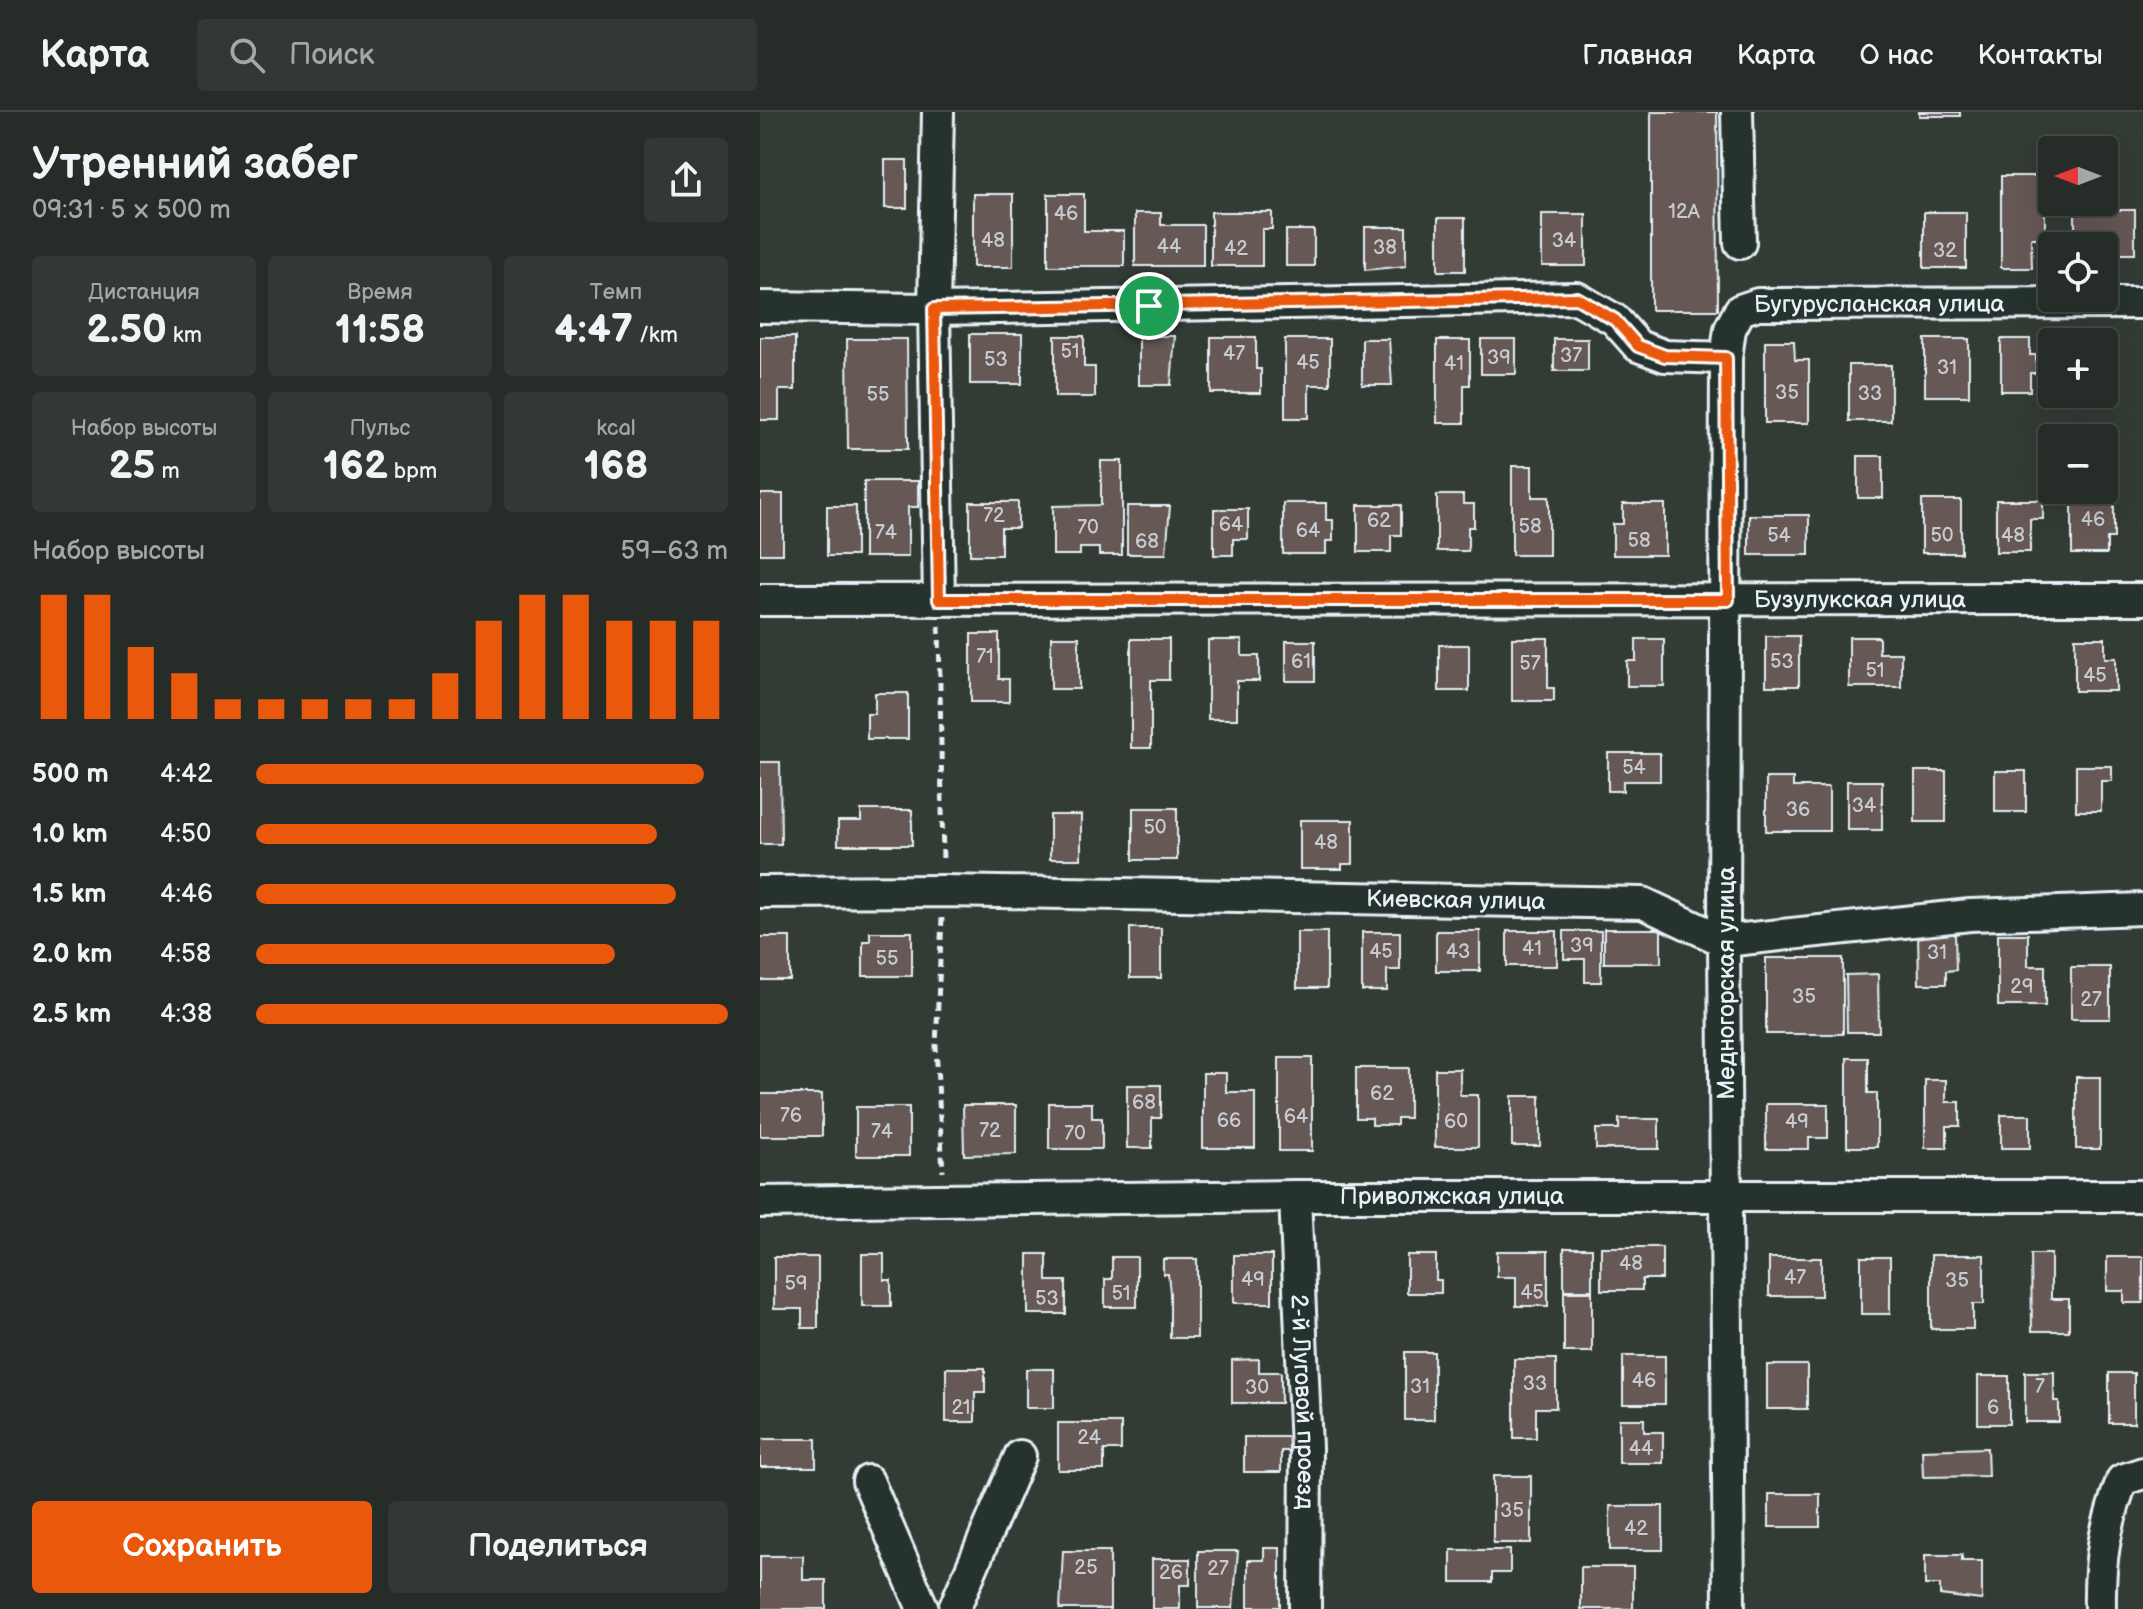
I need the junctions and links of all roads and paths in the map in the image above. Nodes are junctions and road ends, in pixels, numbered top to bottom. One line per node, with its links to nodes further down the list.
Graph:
1 (938, 112): 6 (street)
2 (1737, 112): 3 (street)
3 (1740, 243)
4 (2143, 303): 7 (street, Бугурусланская улица)
5 (760, 307): 6 (street)
6 (934, 309): 7 (street); 10 (street)
7 (1726, 358): 11 (street, Медногорская улица)
8 (2143, 599): 11 (street, Бузулукская улица)
9 (760, 600): 10 (street, Бузулукская улица)
10 (939, 600): 11 (street, Бузулукская улица)
11 (1728, 600): 14 (street, Медногорская улица)
12 (760, 892): 14 (street, Киевская улица)
13 (2143, 909): 14 (street)
14 (1724, 941): 15 (street, Медногорская улица)
15 (1727, 1194): 16 (street, Приволжская улица); 17 (street, Приволжская улица); 25 (street, Медногорская улица)
16 (1295, 1196): 18 (street, Приволжская улица); 24 (street, 2-й Луговой проезд)
17 (2143, 1196)
18 (760, 1202)
19 (1020, 1456): 23 (street)
20 (2143, 1473): 26 (street)
21 (868, 1481): 22 (street)
22 (923, 1609)
23 (954, 1609)
24 (1305, 1609)
25 (1729, 1609)
26 (2100, 1609)

